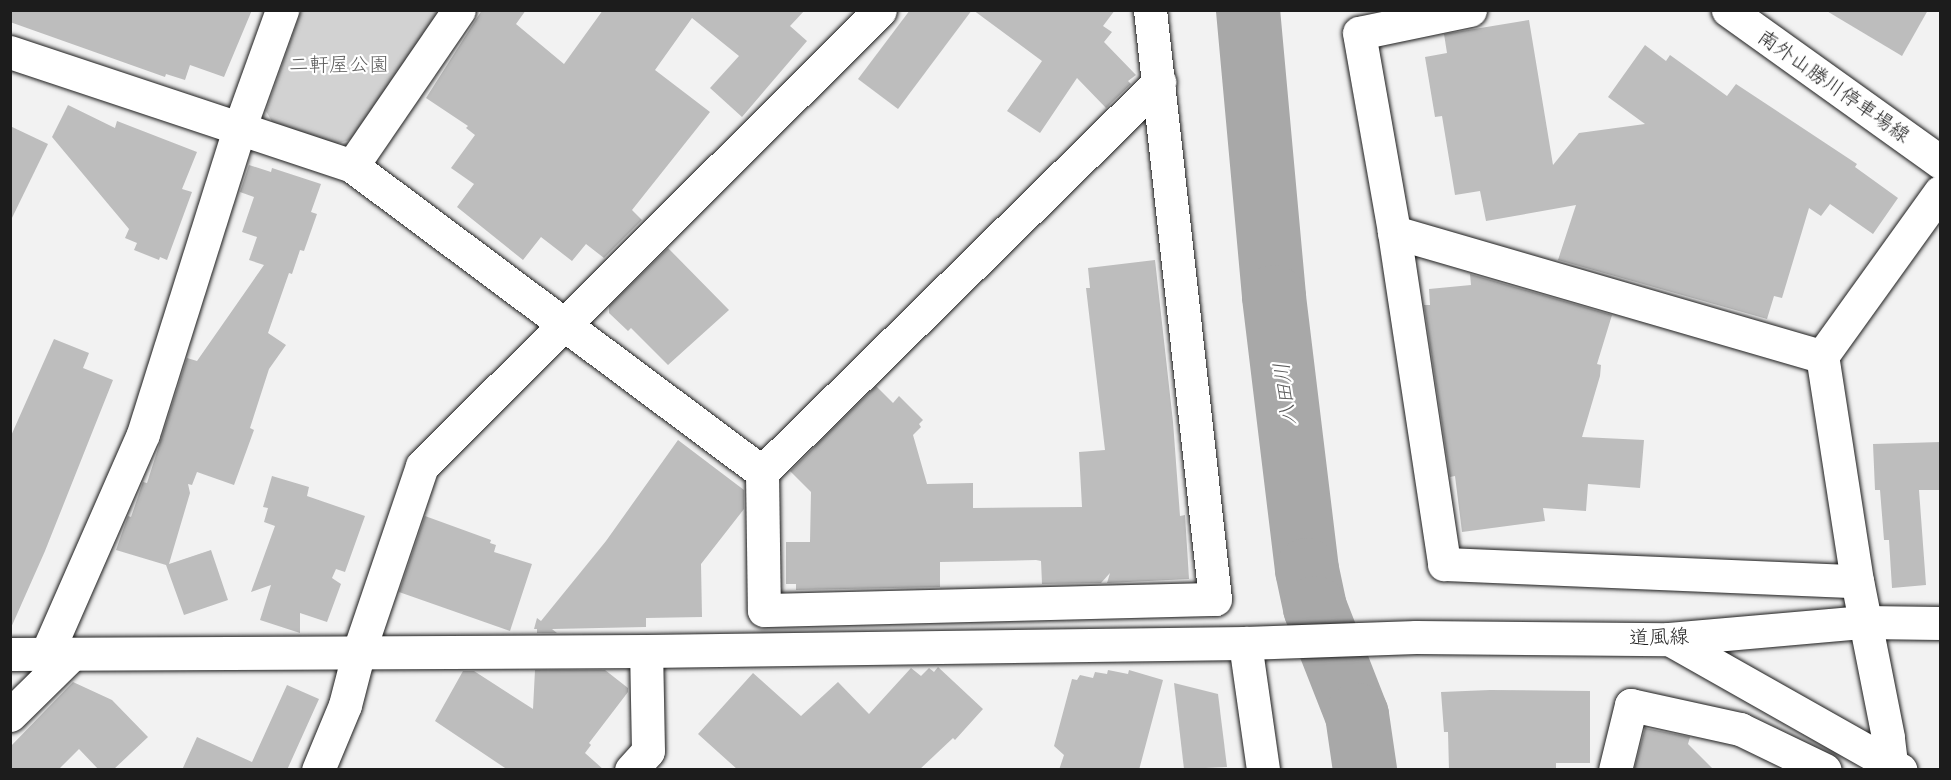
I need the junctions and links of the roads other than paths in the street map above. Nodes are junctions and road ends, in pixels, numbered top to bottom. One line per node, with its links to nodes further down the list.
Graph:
1 (282, 10): 9 (street)
2 (459, 10): 11 (street)
3 (880, 10): 14 (street)
4 (1150, 10): 8 (street)
5 (1470, 10): 13 (street)
6 (1728, 10): 10 (street, 南外山勝川停車場線)
7 (10, 51): 9 (street)
8 (1159, 82): 16 (street); 16 (street)
9 (239, 129): 11 (street); 25 (street)
10 (1941, 162)
11 (352, 166): 14 (street)
12 (1941, 192): 15 (street)
13 (1394, 232): 15 (street); 17 (street)
14 (564, 323): 16 (street); 22 (street)
15 (1822, 356): 17 (street)
16 (762, 472)
17 (1857, 582): 18 (street)
18 (1864, 622): 19 (street, 道風線); 20 (street, 道風線); 28 (street)
19 (1941, 623)
20 (1669, 639): 21 (street, 道風線); 28 (street)
21 (1245, 643): 23 (street, 道風線); 30 (street)
22 (359, 651): 23 (street, 道風線); 25 (street, 道風線); 29 (street)
23 (646, 651): 27 (street)
24 (10, 654): 25 (street, 道風線)
25 (59, 654): 26 (street)
26 (10, 715)
27 (649, 763)
28 (1893, 767)
29 (318, 770)
30 (1263, 770)
31 (1615, 770): 32 (street)
32 (1825, 770)

